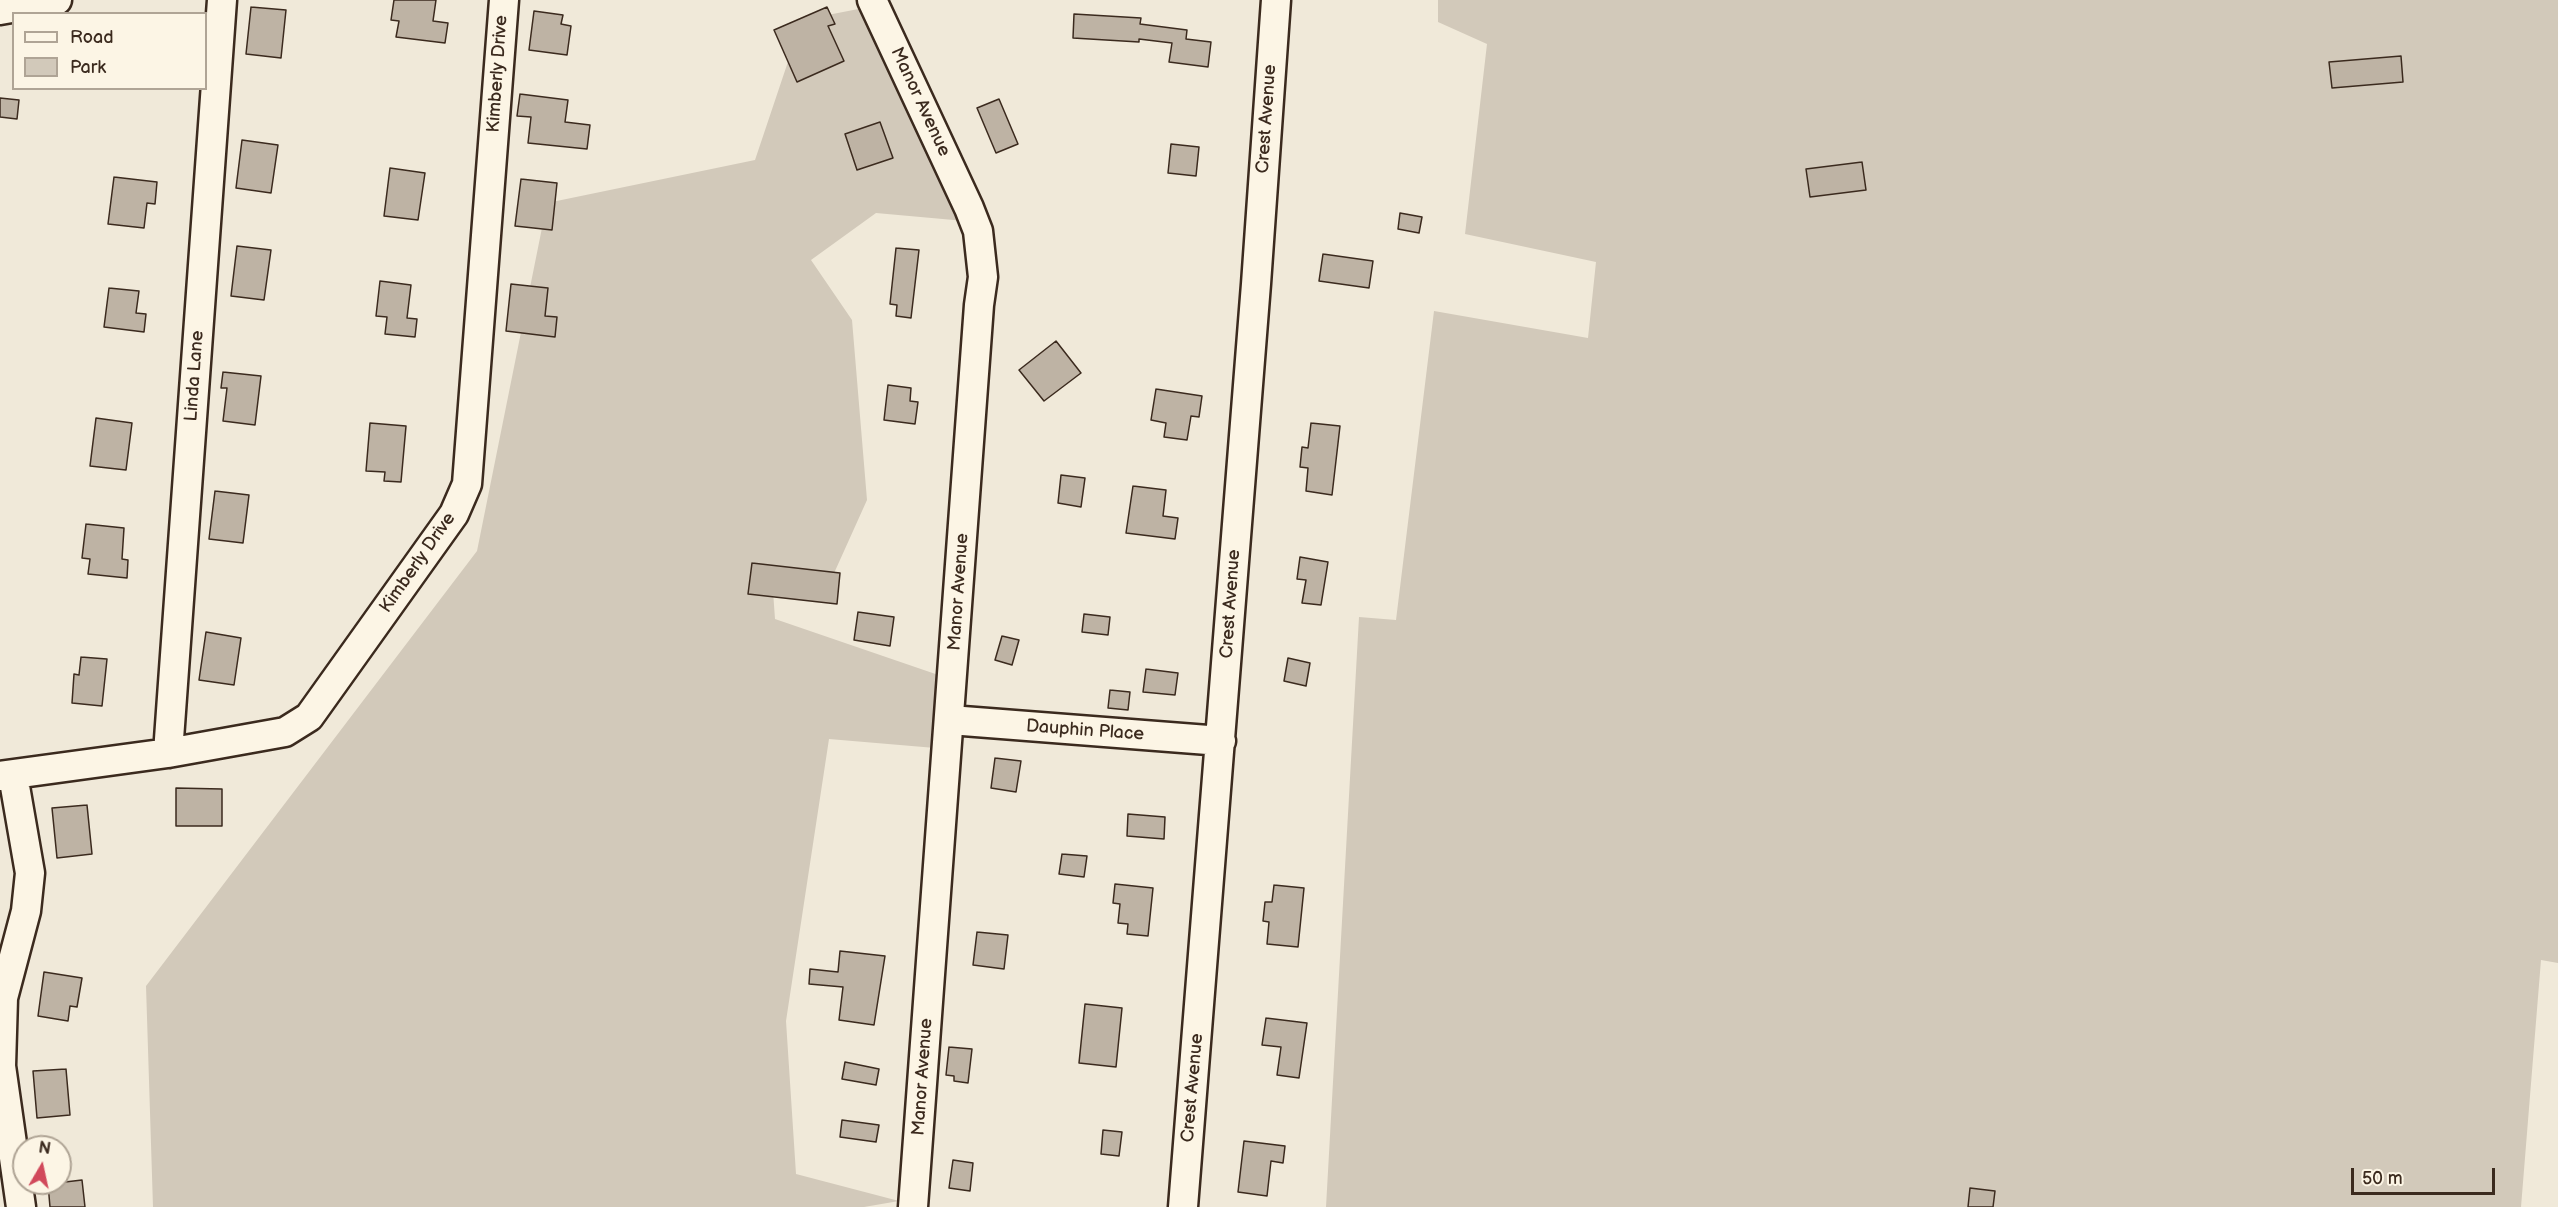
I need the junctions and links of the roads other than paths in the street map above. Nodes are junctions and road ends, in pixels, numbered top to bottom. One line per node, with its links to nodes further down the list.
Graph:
1 (57, 0): 6 (street)
2 (222, 0): 9 (street, Linda Lane)
3 (504, 0): 9 (street, Kimberly Drive)
4 (872, 0): 7 (street, Manor Avenue)
5 (1276, 0): 8 (street, Crest Avenue)
6 (0, 10)
7 (950, 720): 8 (street, Dauphin Place); 12 (street, Manor Avenue)
8 (1221, 741): 13 (street, Crest Avenue)
9 (168, 753): 10 (street, Kimberly Drive)
10 (6, 776): 11 (street)
11 (21, 1207)
12 (913, 1207)
13 (1183, 1207)

